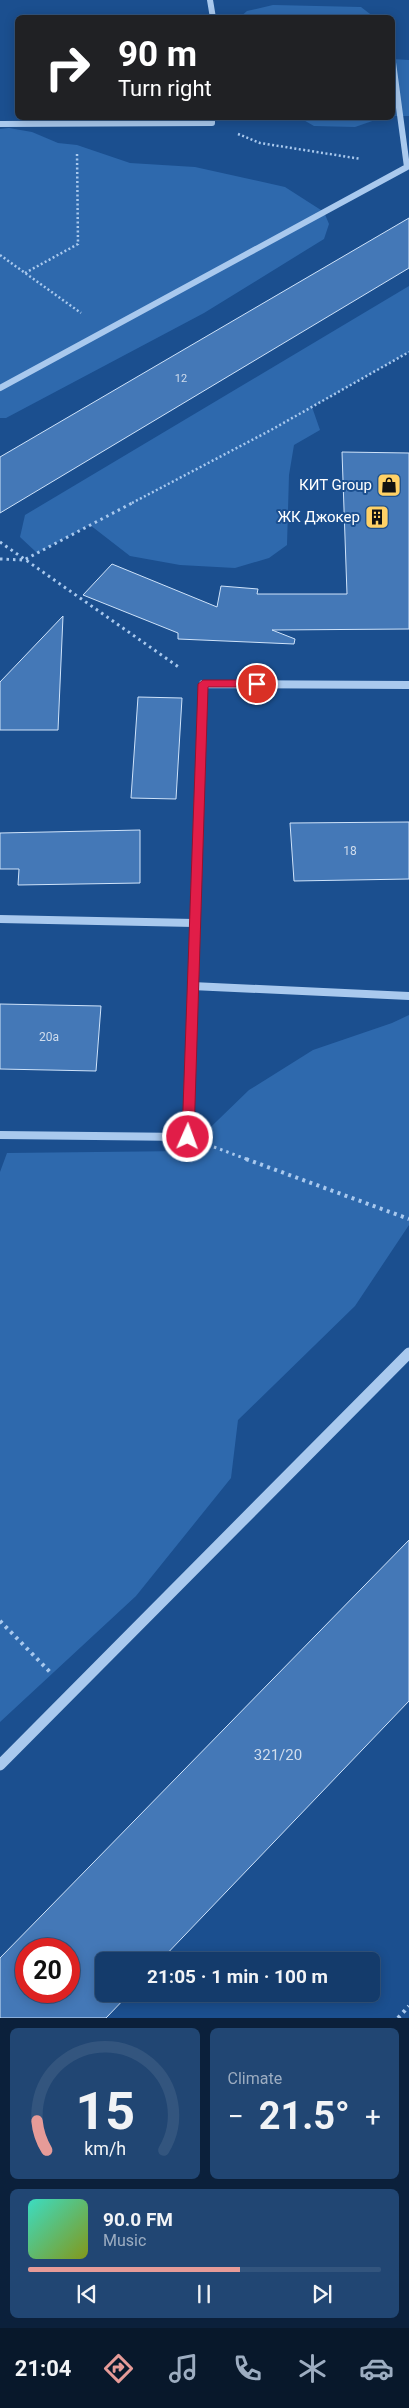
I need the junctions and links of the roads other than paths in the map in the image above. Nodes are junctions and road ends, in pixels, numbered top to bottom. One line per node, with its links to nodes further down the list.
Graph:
1 (210, 0): 2 (lane)
2 (212, 15)
3 (395, 77): 6 (lane)
4 (212, 120): 5 (lane)
5 (0, 124)
6 (0, 388)
7 (409, 684): 9 (lane)
8 (0, 919): 9 (lane)
9 (194, 923): 10 (lane)
10 (192, 986): 11 (lane); 12 (lane)
11 (409, 996)
12 (0, 1135)
13 (409, 1353): 14 (lane)
14 (0, 1765)

